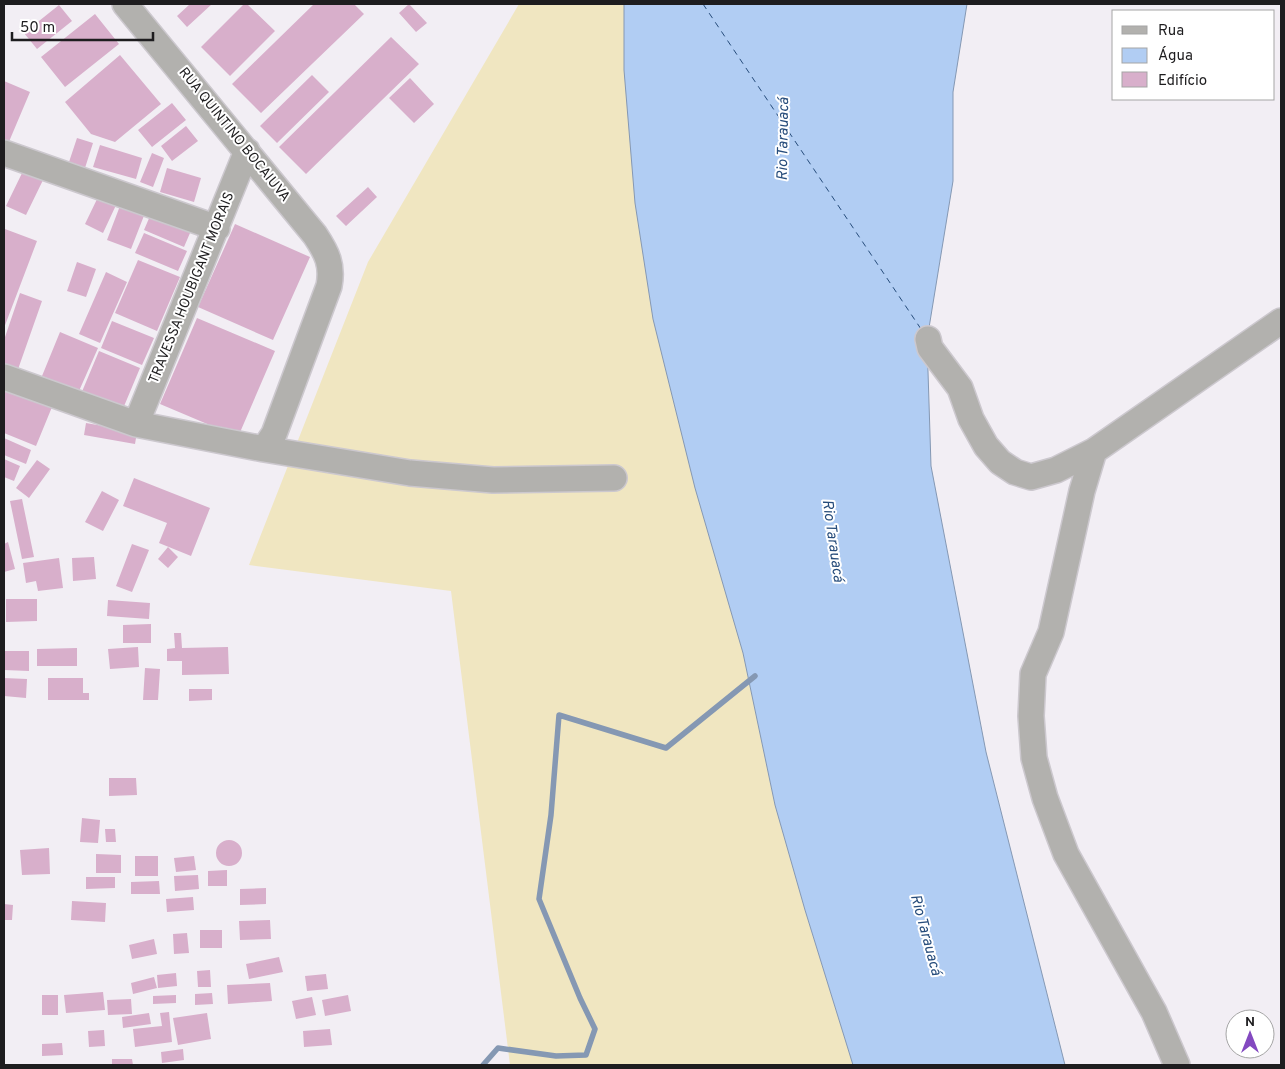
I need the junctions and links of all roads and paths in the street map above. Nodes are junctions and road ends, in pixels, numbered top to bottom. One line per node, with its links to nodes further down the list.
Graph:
1 (126, 4): 2 (street, RUA QUINTINO BOCAIUVA)
2 (248, 151): 4 (street, TRAVESSA HOUBIGANT MORAIS); 9 (street, RUA QUINTINO BOCAIUVA)
3 (4, 153): 4 (street)
4 (217, 228): 8 (street, TRAVESSA HOUBIGANT MORAIS)
5 (1281, 321): 10 (street)
6 (928, 339): 10 (street)
7 (4, 377): 8 (street)
8 (136, 424): 9 (street)
9 (264, 449): 11 (street)
10 (1094, 451): 12 (street)
11 (614, 478)
12 (1178, 1065)

